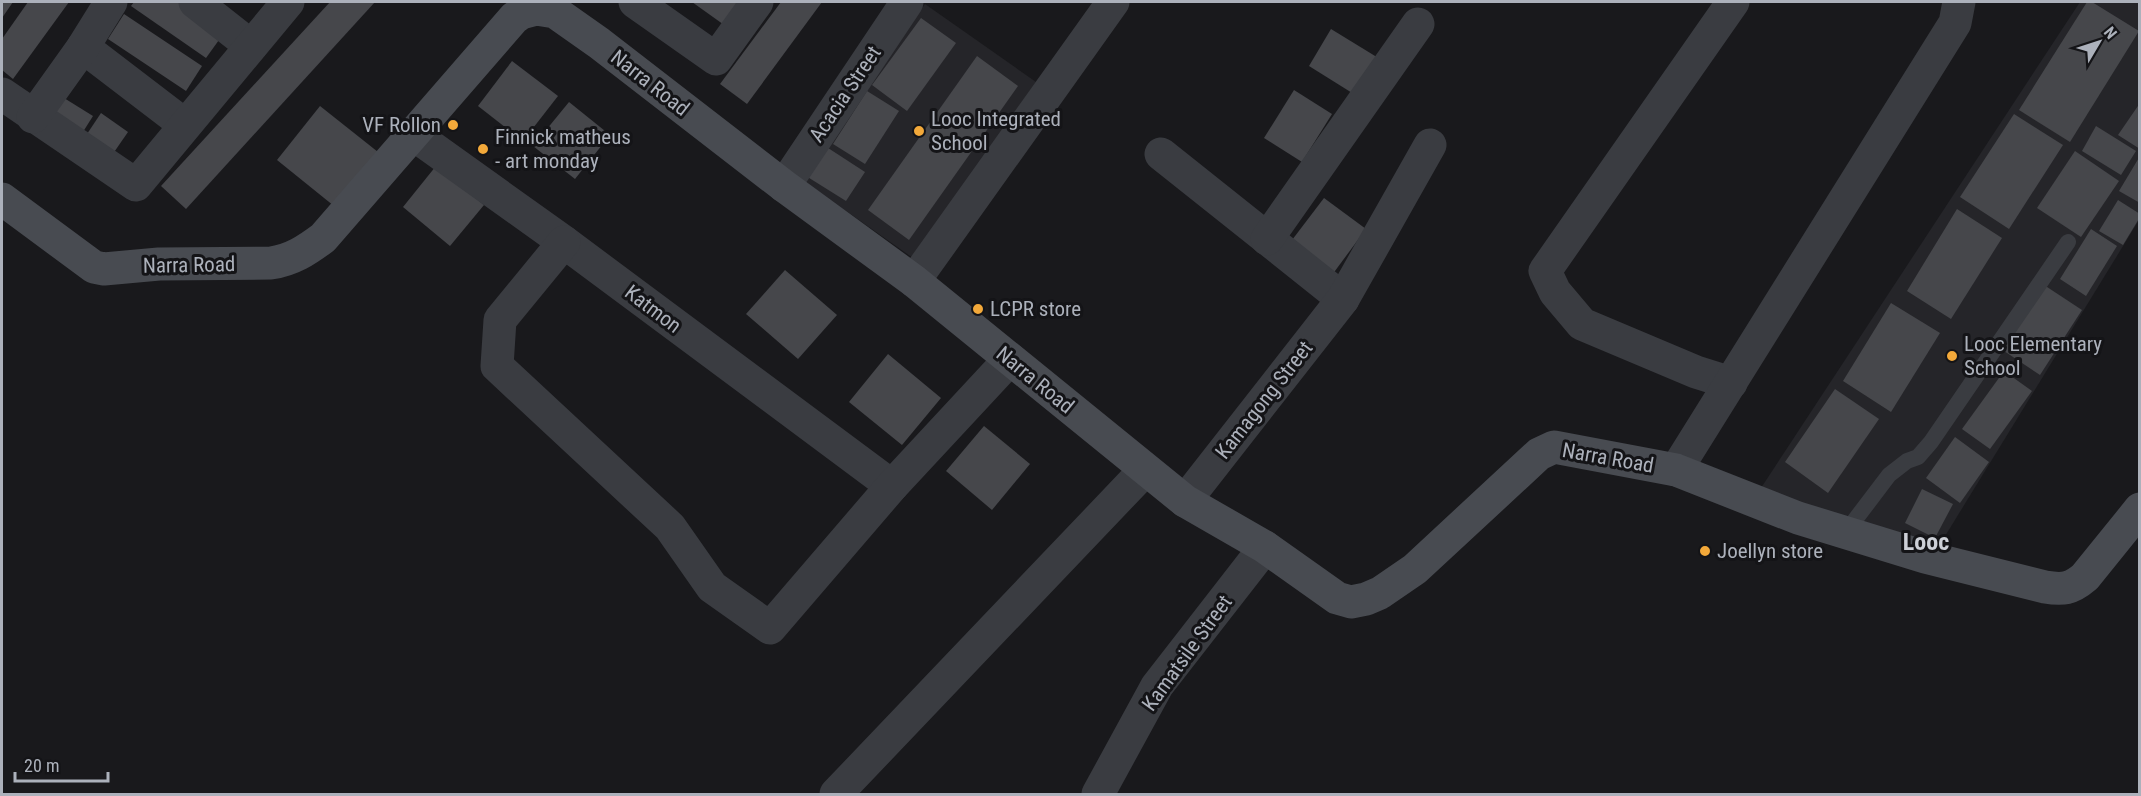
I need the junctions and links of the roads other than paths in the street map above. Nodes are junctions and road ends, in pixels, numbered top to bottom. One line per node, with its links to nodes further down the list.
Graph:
1 (111, 2): 12 (street)
2 (195, 2): 11 (street)
3 (288, 2): 11 (street)
4 (635, 2): 5 (street)
5 (757, 2)
6 (907, 2): 19 (street, Acacia Street)
7 (1113, 2): 24 (street)
8 (1733, 2): 27 (street)
9 (1959, 2): 27 (street)
10 (1418, 24): 21 (street)
11 (251, 46): 15 (street)
12 (83, 47): 14 (street); 15 (street)
13 (2, 94): 14 (street)
14 (33, 117): 15 (street)
15 (185, 125)
16 (412, 134): 19 (main road, Narra Road); 20 (main road, Narra Road); 22 (street, Katmon)
17 (1430, 145): 25 (street, Kamagong Street)
18 (1161, 154): 21 (street)
19 (784, 186): 24 (main road, Narra Road)
20 (2, 199)
21 (1267, 239): 25 (street)
22 (564, 242): 30 (street, Katmon); 30 (street)
23 (2067, 242): 33 (lane)
24 (914, 282): 26 (main road, Narra Road)
25 (1342, 299): 31 (street, Kamagong Street)
26 (1010, 359): 28 (main road, Narra Road); 30 (street)
27 (1731, 383): 29 (street)
28 (1145, 470): 31 (main road, Narra Road); 35 (street)
29 (1676, 470): 33 (main road, Narra Road); 34 (main road, Narra Road)
30 (891, 486)
31 (1185, 501): 34 (main road, Narra Road)
32 (2139, 508): 33 (main road, Narra Road)
33 (1845, 533)
34 (1265, 547): 36 (street, Kamatsile Street)
35 (836, 794)
36 (1098, 795)

